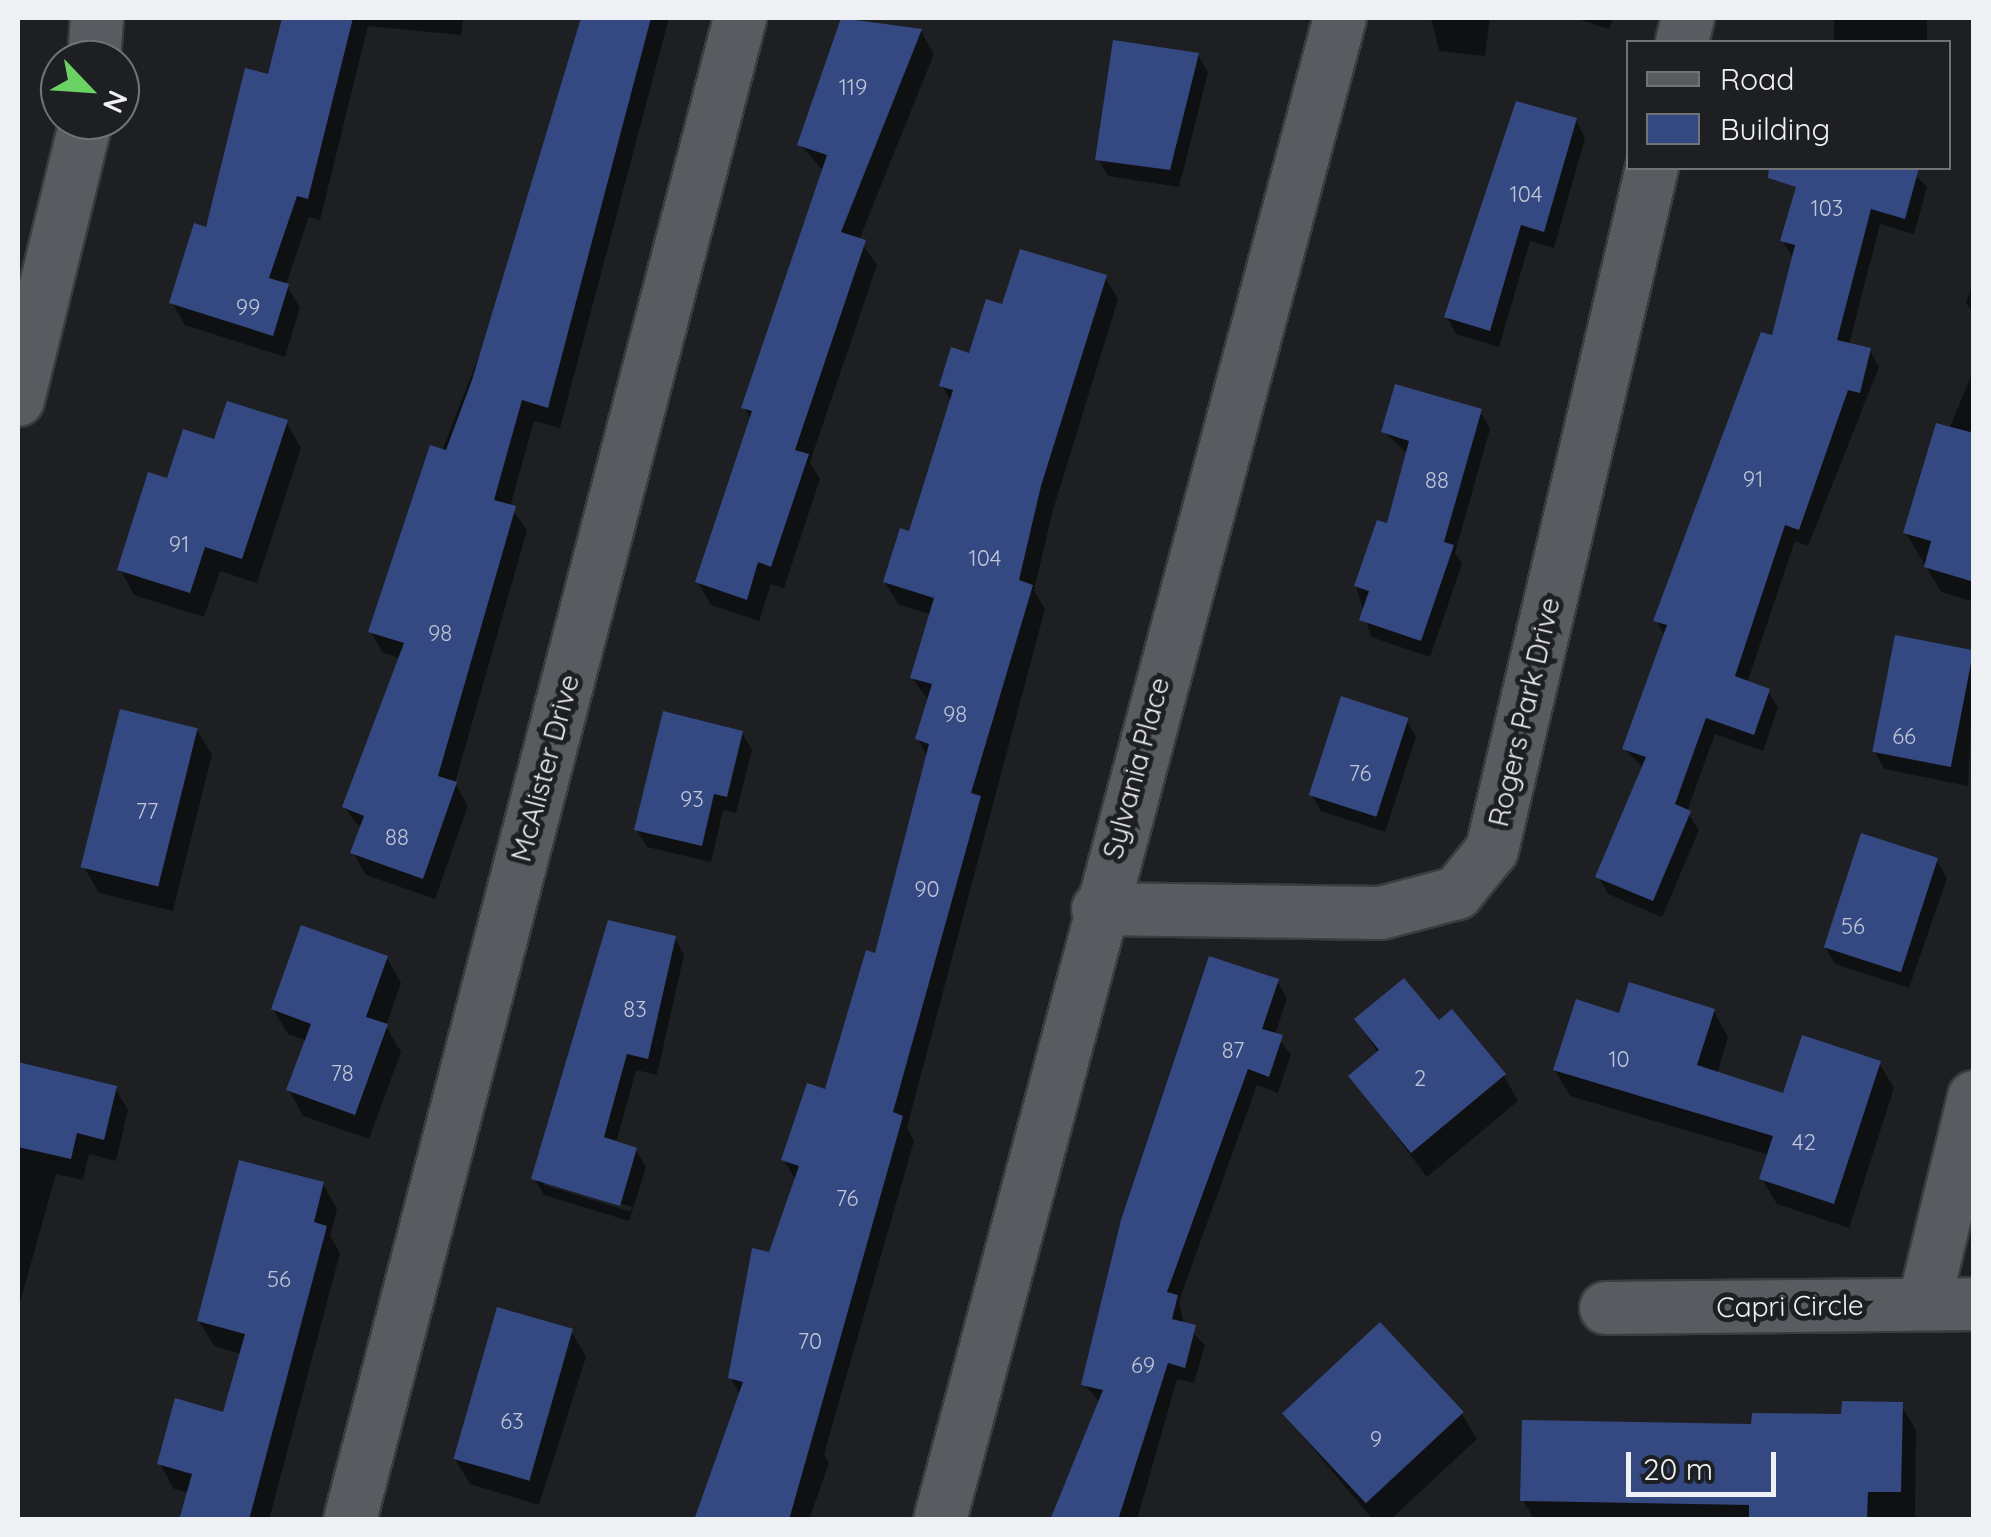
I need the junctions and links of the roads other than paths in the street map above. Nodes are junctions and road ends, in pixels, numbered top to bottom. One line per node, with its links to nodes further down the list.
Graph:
1 (740, 18): 10 (street, McAlister Drive)
2 (1340, 18): 6 (street, Sylvania Place)
3 (81, 140): 5 (street)
4 (1652, 170): 6 (street, Rogers Park Drive)
5 (18, 400)
6 (1098, 909): 11 (street, Sylvania Place)
7 (1974, 1097): 8 (street)
8 (1949, 1304): 9 (street, Capri Circle)
9 (1606, 1308)
10 (350, 1520)
11 (940, 1520)

